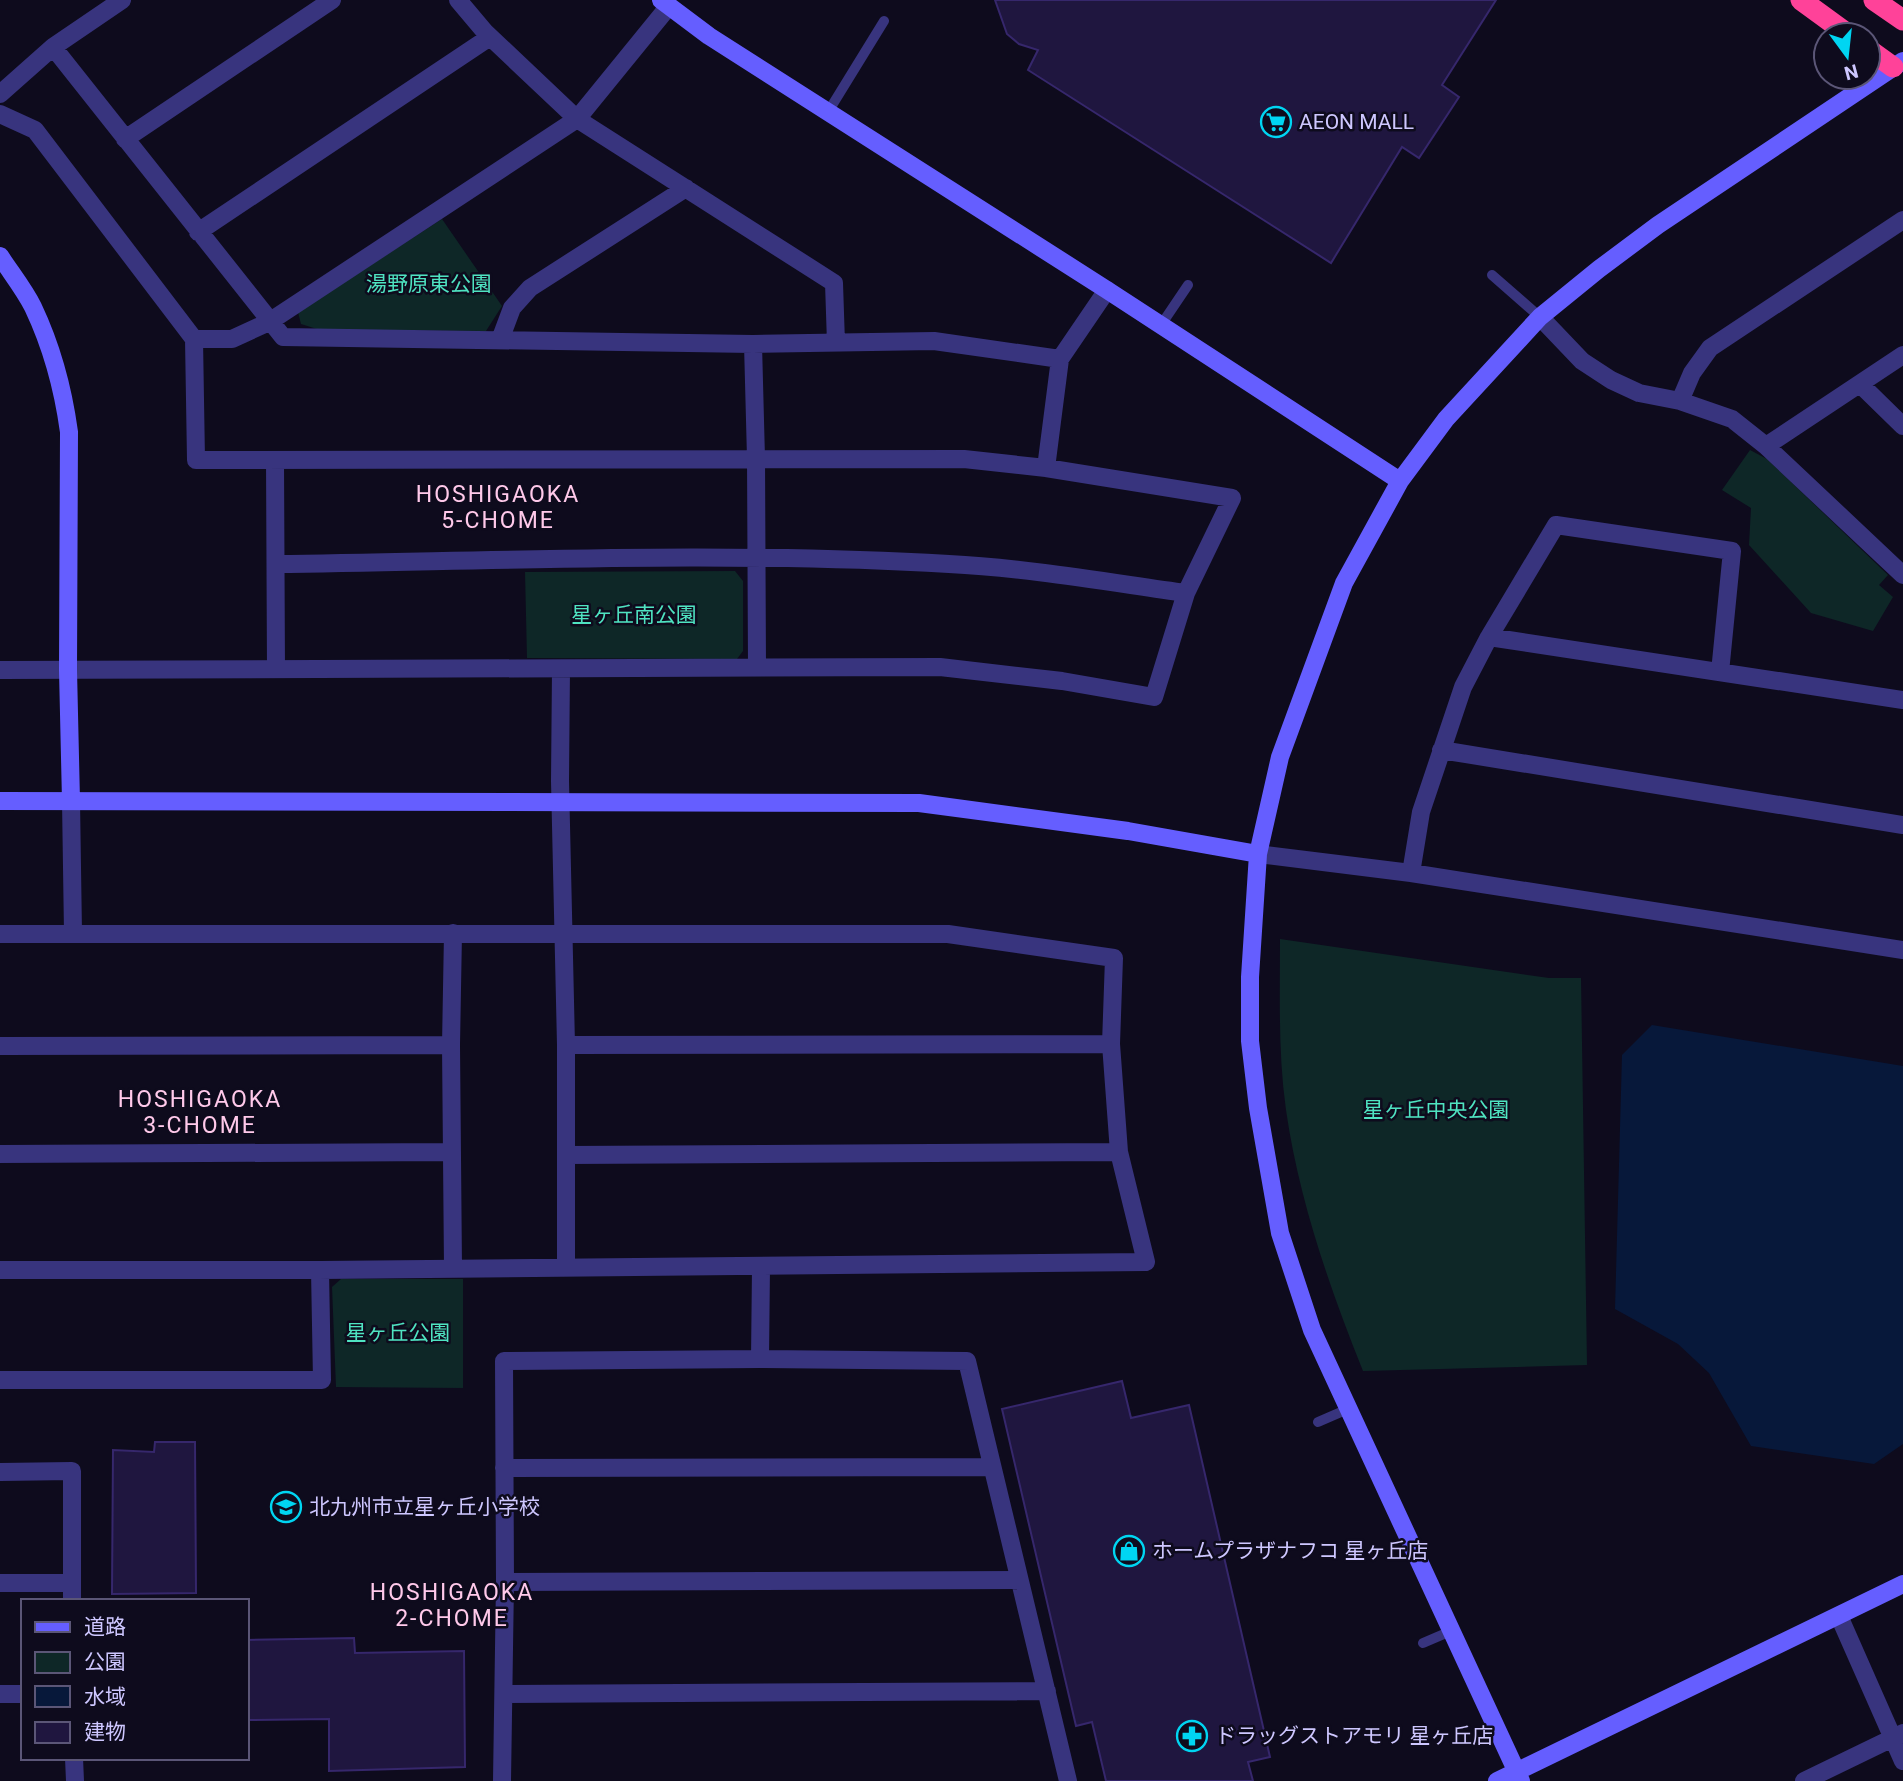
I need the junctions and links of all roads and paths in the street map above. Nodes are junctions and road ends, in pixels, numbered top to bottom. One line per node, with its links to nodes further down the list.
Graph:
1 (122, 0): 11 (street)
2 (331, 0): 18 (street)
3 (458, 0): 10 (street)
4 (1801, 0): 9 (highway)
5 (1874, 0): 7 (highway)
6 (665, 3): 15 (street); 17 (street)
7 (1903, 20)
8 (884, 21): 15 (lane)
9 (1830, 21)
10 (490, 37): 17 (street); 21 (street)
11 (53, 47): 14 (street); 18 (street)
12 (1882, 57): 13 (highway)
13 (1900, 67): 26 (street)
14 (0, 94)
15 (828, 112): 25 (street)
16 (0, 114): 29 (street)
17 (577, 119): 19 (street); 27 (street)
18 (125, 139): 21 (street)
19 (685, 188): 30 (street); 31 (street)
20 (1903, 220): 36 (street)
21 (198, 232): 27 (street)
22 (0, 257): 52 (street)
23 (1492, 275): 26 (lane)
24 (1188, 285): 28 (lane)
25 (1107, 290): 28 (street); 34 (street)
26 (1540, 317): 36 (street); 42 (street)
27 (269, 322): 29 (street); 30 (street)
28 (1161, 325): 42 (street)
29 (194, 339): 40 (street)
30 (499, 340): 32 (street)
31 (836, 343): 32 (street); 34 (street)
32 (753, 344): 39 (street)
33 (1903, 355): 35 (street)
34 (1060, 359): 41 (street)
35 (1860, 384): 37 (street); 38 (street)
36 (1680, 401): 38 (street)
37 (1903, 426)
38 (1766, 446): 45 (street)
39 (756, 458): 40 (street); 41 (street); 43 (street)
40 (275, 461): 44 (street)
41 (1046, 468): 46 (street)
42 (1400, 481): 60 (street)
43 (756, 558): 44 (street); 46 (street); 48 (street)
44 (276, 564): 49 (street)
45 (1903, 575)
46 (1186, 593): 48 (street)
47 (1489, 637): 53 (street); 53 (street); 55 (street)
48 (757, 666): 50 (street)
49 (276, 669): 50 (street); 52 (street)
50 (561, 669): 58 (street)
51 (0, 670): 52 (street)
52 (68, 670): 57 (street)
53 (1720, 672): 54 (street)
54 (1903, 700)
55 (1441, 750): 59 (street); 61 (street)
56 (0, 801): 57 (street)
57 (71, 801): 58 (street); 63 (street)
58 (561, 801): 60 (street); 62 (street)
59 (1903, 825)
60 (1258, 854): 61 (street); 82 (street)
61 (1411, 873): 66 (street)
62 (564, 932): 64 (street); 67 (street); 69 (street)
63 (73, 933): 64 (street); 65 (street)
64 (453, 933): 68 (street)
65 (0, 934)
66 (1903, 950)
67 (1111, 1044): 69 (street); 72 (street)
68 (451, 1045): 70 (street); 71 (street)
69 (566, 1045): 74 (street)
70 (0, 1046)
71 (452, 1152): 73 (street); 76 (street)
72 (1119, 1152): 74 (street); 75 (street)
73 (0, 1154)
74 (566, 1155): 77 (street)
75 (761, 1267): 77 (street); 80 (street)
76 (453, 1268): 77 (street); 79 (street)
77 (566, 1268)
78 (0, 1270): 79 (street)
79 (320, 1270): 81 (street)
80 (760, 1359): 84 (street); 85 (street)
81 (0, 1380)
82 (1348, 1409): 83 (lane); 93 (street)
83 (1318, 1422)
84 (992, 1466): 85 (street); 87 (street)
85 (504, 1468): 88 (street)
86 (0, 1472): 91 (street)
87 (1019, 1580): 88 (street); 95 (street)
88 (505, 1582): 98 (street)
89 (0, 1583): 91 (street)
90 (1903, 1584): 92 (street)
91 (71, 1592)
92 (1839, 1616): 99 (street); 102 (street)
93 (1451, 1631): 94 (lane); 102 (street)
94 (1423, 1643)
95 (1047, 1691): 98 (street); 105 (street)
96 (0, 1694): 97 (street)
97 (21, 1694)
98 (503, 1694): 104 (street)
99 (1897, 1735): 101 (street); 107 (street)
100 (74, 1760): 103 (street)
101 (1903, 1762)
102 (1519, 1776): 106 (street)
103 (75, 1781)
104 (502, 1781)
105 (1068, 1781)
106 (1497, 1781)
107 (1804, 1781)

